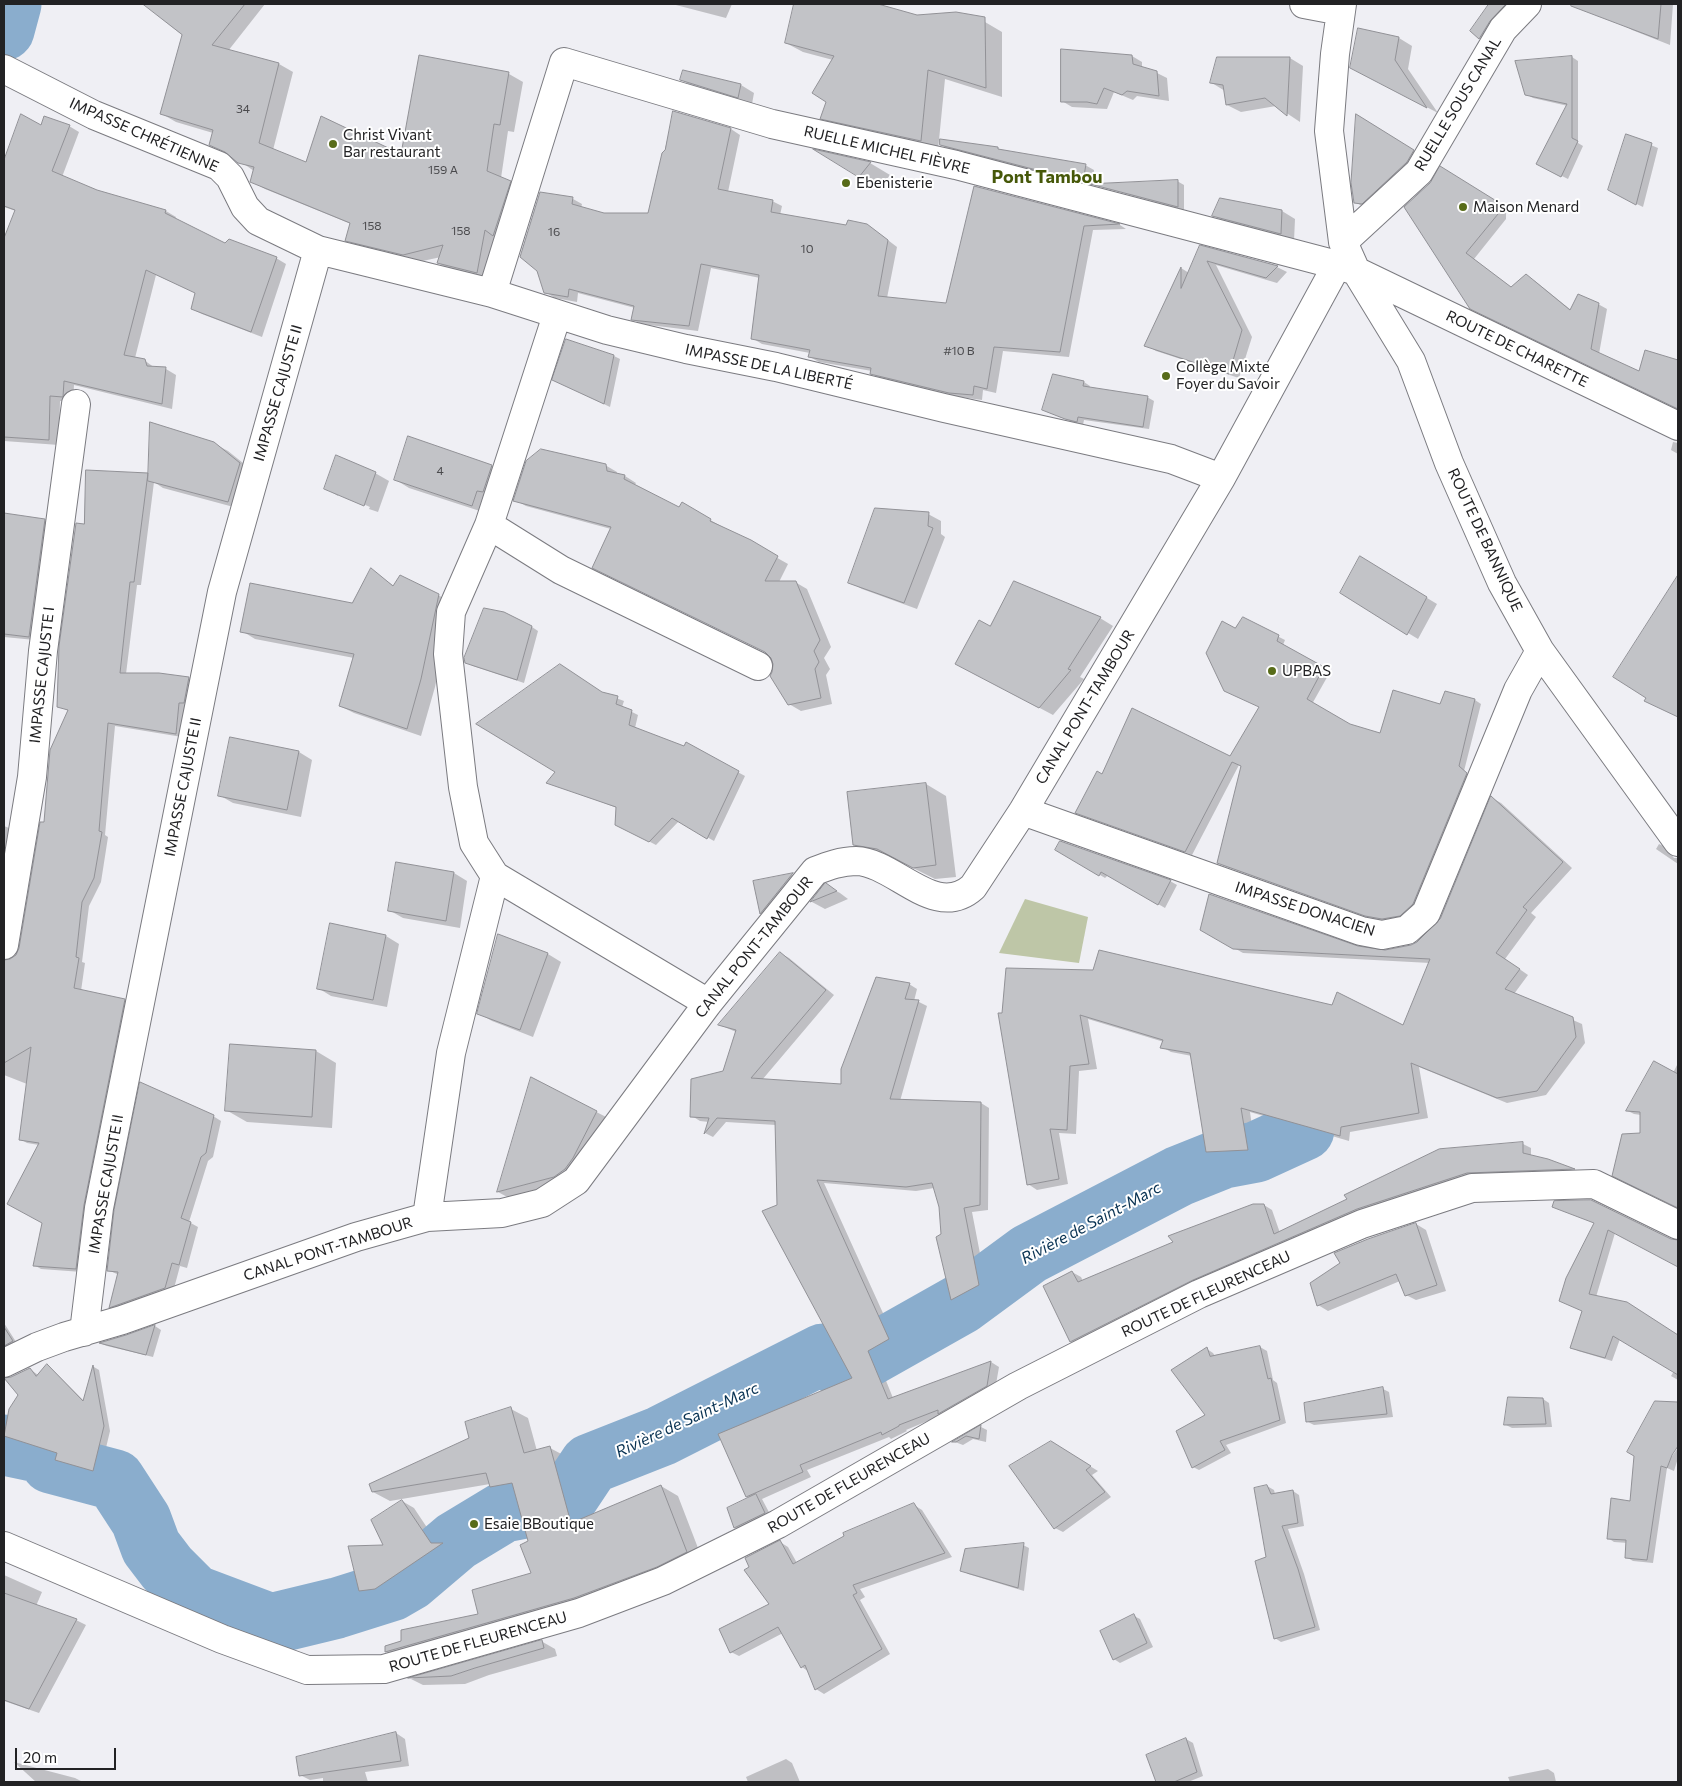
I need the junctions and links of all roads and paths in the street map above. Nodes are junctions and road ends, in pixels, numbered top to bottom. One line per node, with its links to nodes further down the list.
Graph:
1 (1304, 4): 3 (street)
2 (1527, 4): 6 (street, RUELLE SOUS CANAL)
3 (1342, 7): 6 (street)
4 (5, 70): 5 (street, IMPASSE CHRÉTIENNE)
5 (318, 250): 7 (street, IMPASSE DE LA LIBERTÉ); 22 (street, IMPASSE CAJUSTE II)
6 (1345, 259): 7 (street, RUELLE MICHEL FIÈVRE); 10 (street, ROUTE DE CHARETTE); 11 (street, CANAL PONT-TAMBOUR); 13 (street, ROUTE DE BANNIQUE)
7 (492, 293): 8 (street, IMPASSE DE LA LIBERTÉ)
8 (557, 315): 11 (street, IMPASSE DE LA LIBERTÉ); 12 (street)
9 (76, 404): 18 (street, IMPASSE CAJUSTE I)
10 (1678, 426)
11 (1221, 478): 15 (street, CANAL PONT-TAMBOUR)
12 (489, 525): 14 (street); 17 (street)
13 (1540, 651): 15 (street, IMPASSE DONACIEN); 16 (street, ROUTE DE BANNIQUE)
14 (758, 666)
15 (1022, 811): 19 (street, CANAL PONT-TAMBOUR)
16 (1678, 842)
17 (495, 876): 19 (street); 20 (street)
18 (4, 945)
19 (708, 1003): 20 (street, CANAL PONT-TAMBOUR)
20 (427, 1217): 22 (street, CANAL PONT-TAMBOUR)
21 (1678, 1225): 24 (street, ROUTE DE FLEURENCEAU)
22 (84, 1332): 23 (street, CANAL PONT-TAMBOUR)
23 (4, 1363)
24 (4, 1546)

